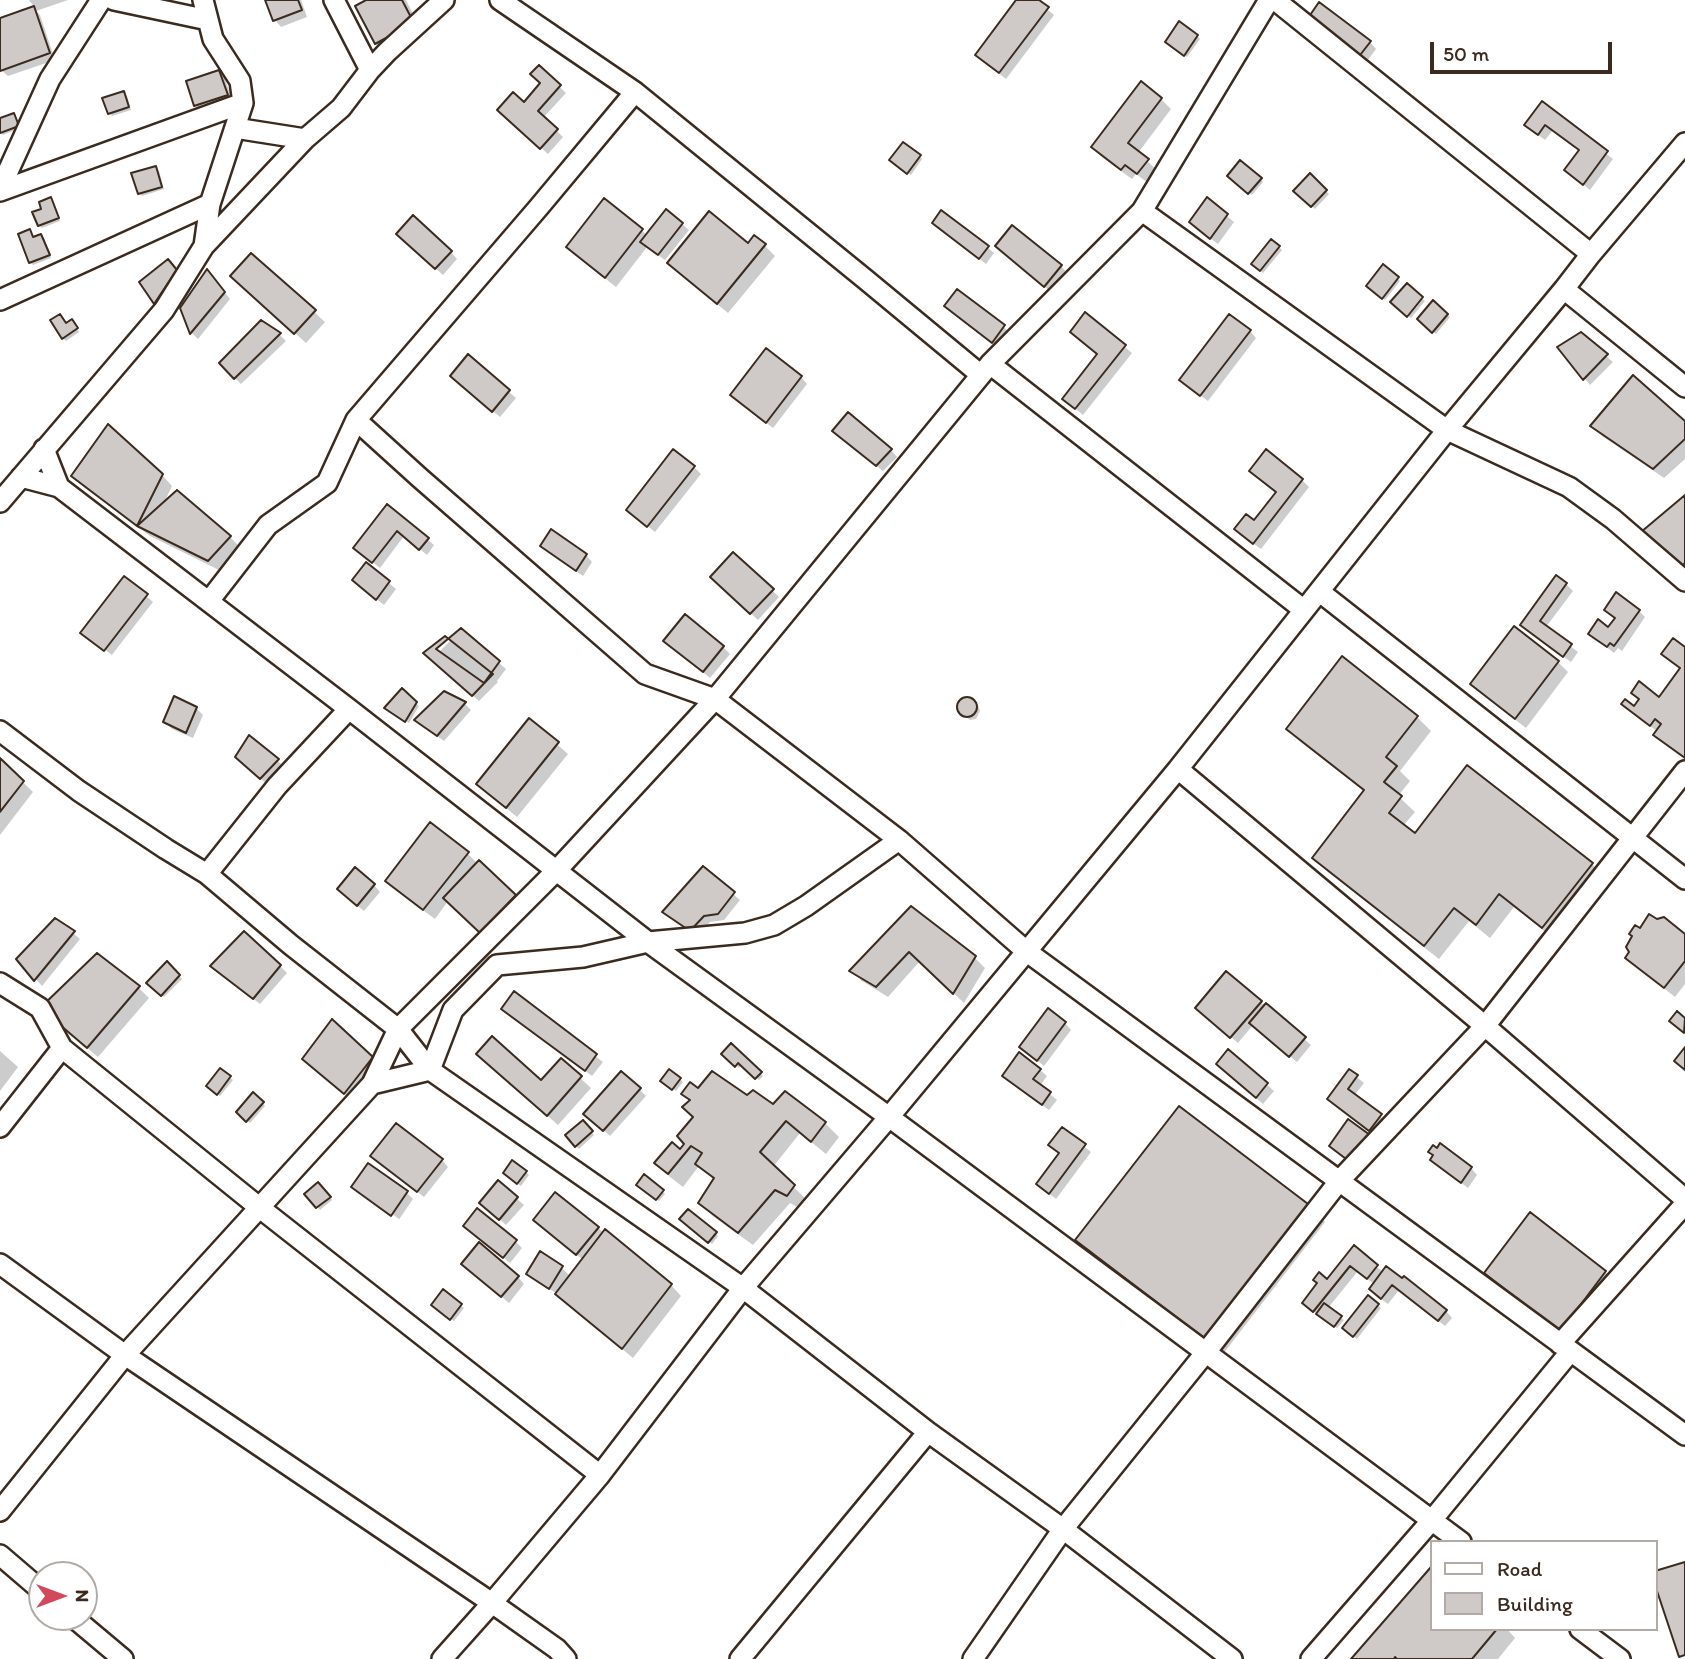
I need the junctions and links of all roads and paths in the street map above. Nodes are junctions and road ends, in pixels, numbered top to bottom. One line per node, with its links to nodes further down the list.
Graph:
1 (101, 0): 15 (street)
2 (114, 0): 8 (street)
3 (203, 0): 8 (street)
4 (334, 0): 9 (street)
5 (444, 0): 9 (street)
6 (500, 0): 10 (street)
7 (1266, 2): 17 (street); 19 (street)
8 (208, 20): 11 (street)
9 (370, 70): 13 (street)
10 (635, 92): 22 (street); 24 (street)
11 (243, 103): 12 (street); 15 (street)
12 (235, 128): 13 (street); 16 (street)
13 (305, 139): 18 (street)
14 (1685, 144): 19 (street)
15 (0, 190)
16 (210, 204): 18 (street); 21 (street)
17 (1142, 211): 22 (street); 25 (street)
18 (204, 246): 26 (street)
19 (1591, 254): 20 (street)
20 (1564, 289): 23 (street); 25 (street)
21 (0, 300)
22 (985, 369): 33 (street); 34 (street)
23 (1685, 387)
24 (356, 420): 32 (street); 34 (street)
25 (1447, 429): 30 (street); 31 (street)
26 (44, 449): 27 (street); 28 (street)
27 (21, 477): 28 (street); 29 (street)
28 (59, 487): 32 (street)
29 (0, 502)
30 (1685, 580)
31 (1320, 592): 33 (street); 39 (street)
32 (209, 601): 35 (street)
33 (1304, 610): 37 (street)
34 (715, 699): 40 (street); 41 (street)
35 (349, 709): 41 (street); 42 (street)
36 (0, 731): 42 (street)
37 (1178, 769): 45 (street); 47 (street)
38 (1685, 771): 39 (street)
39 (1632, 838): 43 (street); 47 (street)
40 (899, 840): 44 (street); 45 (street)
41 (556, 872): 44 (street); 48 (street)
42 (206, 874): 48 (street)
43 (1685, 879)
44 (648, 942): 50 (street); 52 (street)
45 (1026, 951): 52 (street); 54 (street)
46 (0, 983): 49 (street)
47 (1485, 1026): 54 (street); 55 (street)
48 (398, 1029): 50 (street); 51 (street)
49 (62, 1048): 53 (street); 56 (street)
50 (430, 1070): 51 (street); 58 (street)
51 (372, 1084): 56 (street)
52 (888, 1117): 58 (street); 60 (street)
53 (0, 1127)
54 (1339, 1180): 59 (street); 60 (street)
55 (1685, 1202): 59 (street)
56 (260, 1208): 61 (street); 64 (street)
57 (0, 1264): 61 (street)
58 (743, 1288): 62 (street); 64 (street)
59 (1565, 1348): 63 (street); 66 (street)
60 (1206, 1352): 66 (street); 67 (street)
61 (125, 1355): 65 (street); 71 (street)
62 (928, 1432): 67 (street); 77 (street)
63 (1685, 1435)
64 (600, 1475): 71 (street)
65 (0, 1511)
66 (1432, 1520): 68 (street); 80 (street)
67 (1063, 1529): 78 (street); 79 (street)
68 (1458, 1540)
69 (0, 1555): 70 (street)
70 (28, 1579)
71 (492, 1603): 75 (street); 76 (street)
72 (90, 1631): 74 (street)
73 (1583, 1631): 81 (street)
74 (123, 1659)
75 (442, 1659)
76 (566, 1659)
77 (740, 1659)
78 (973, 1659)
79 (1232, 1659)
80 (1311, 1659)
81 (1620, 1659)

